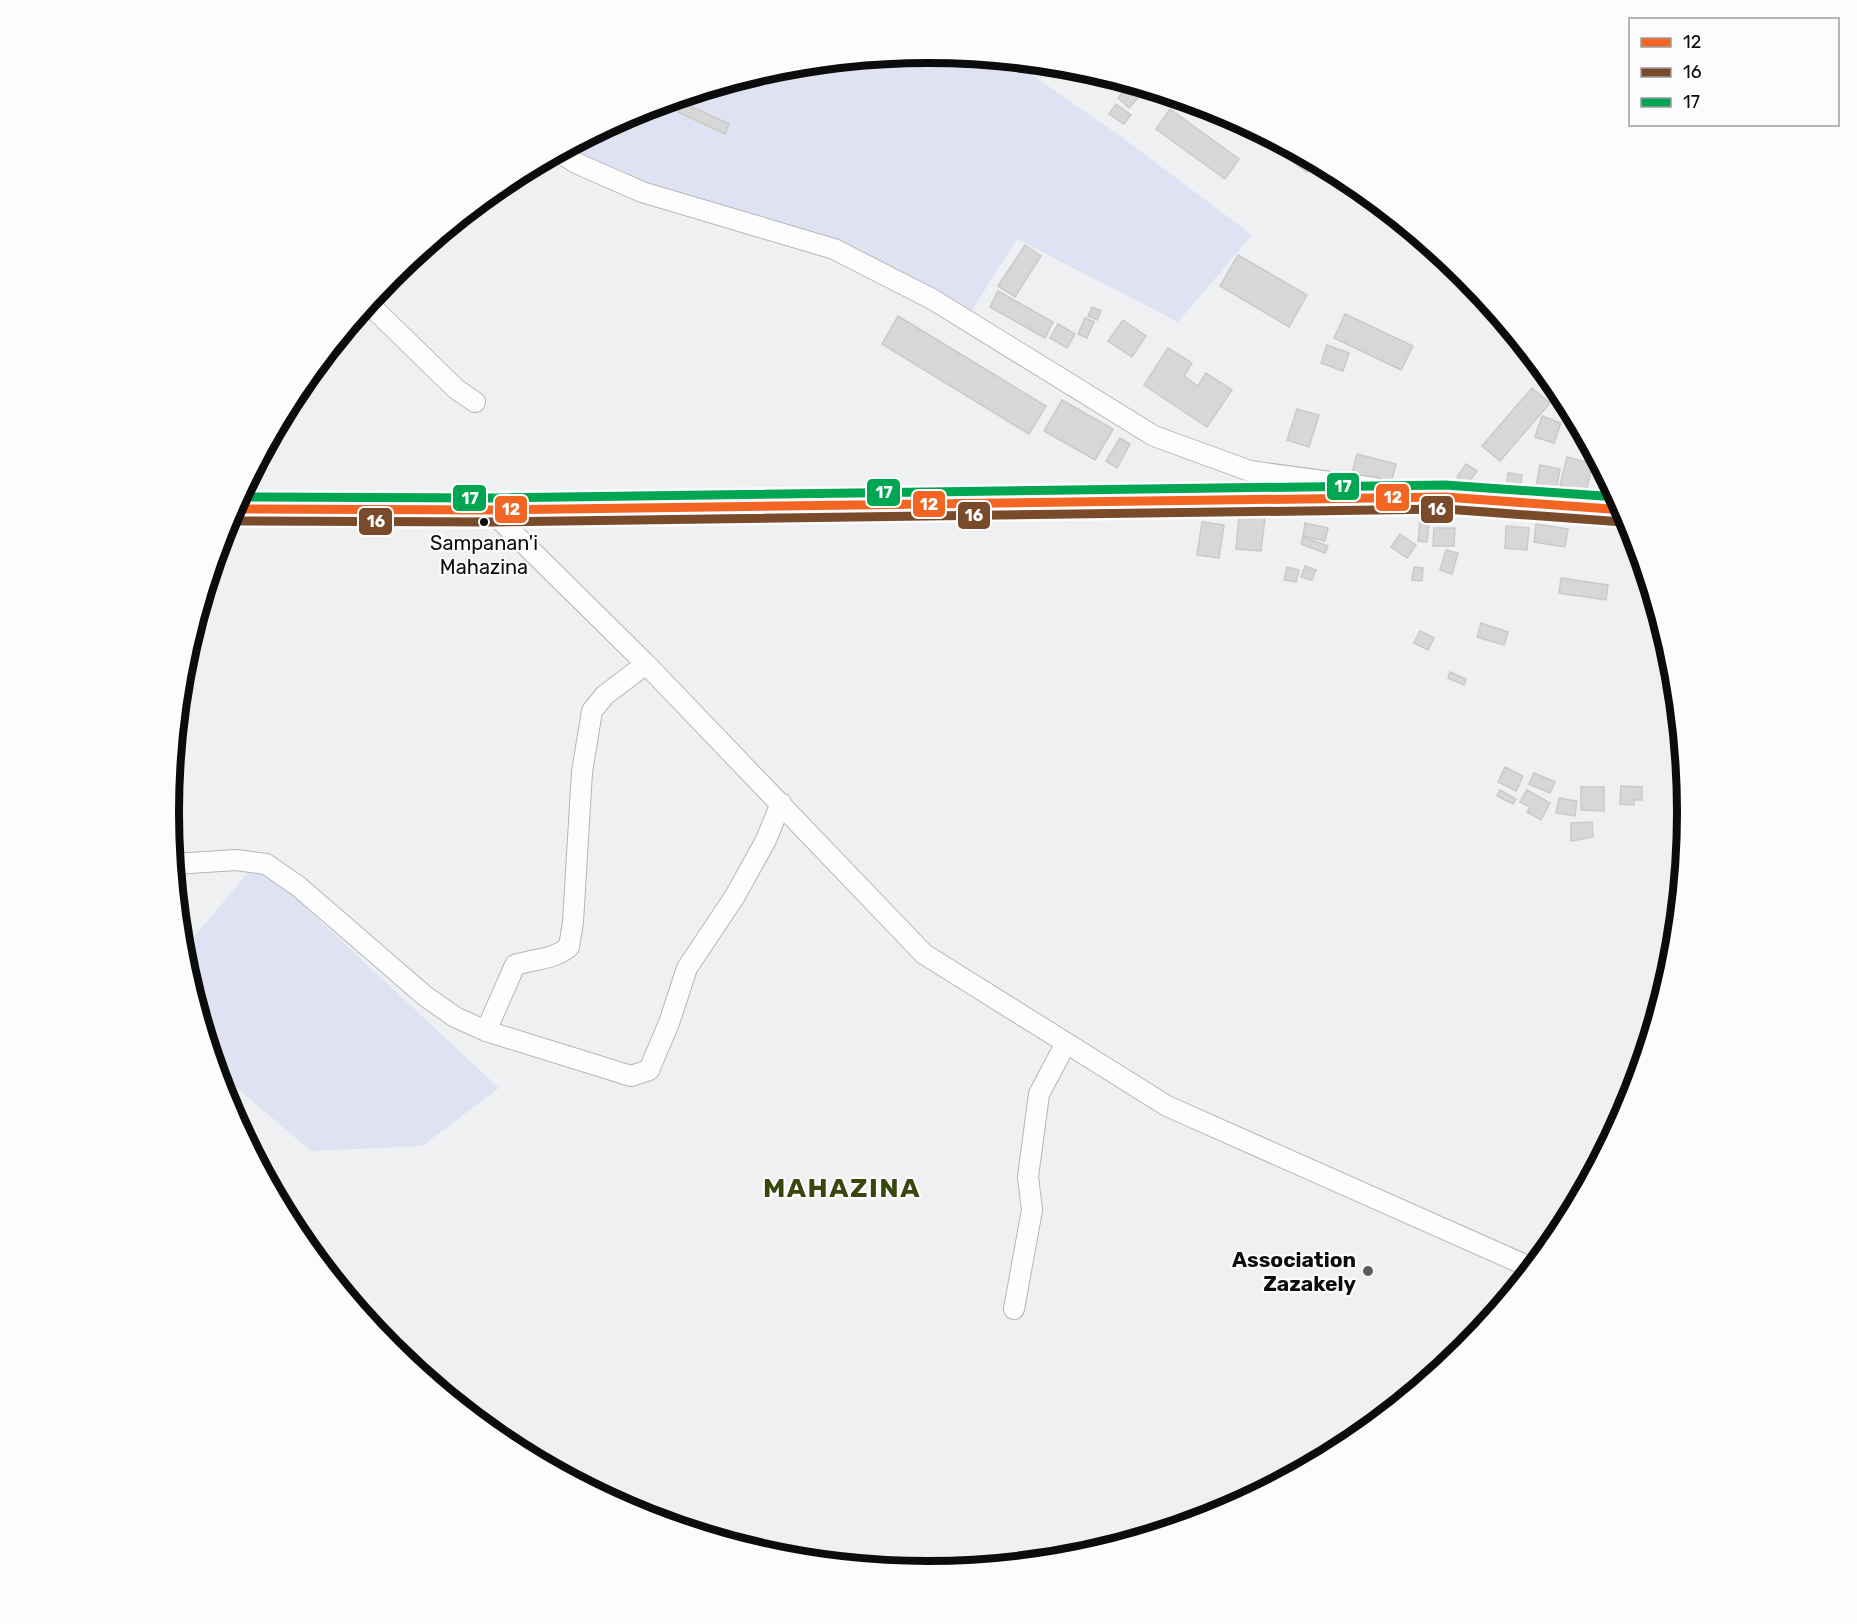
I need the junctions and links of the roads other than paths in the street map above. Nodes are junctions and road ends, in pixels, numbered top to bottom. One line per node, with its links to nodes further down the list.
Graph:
1 (566, 157): 4 (street)
2 (374, 309): 3 (street)
3 (475, 402)
4 (1445, 497): 6 (main road); 7 (main road)
5 (244, 509): 7 (main road)
6 (1613, 509)
7 (490, 510): 8 (street)
8 (646, 664): 9 (street); 11 (street)
9 (781, 803): 11 (street); 12 (street)
10 (181, 864): 11 (street)
11 (486, 1031)
12 (1066, 1043): 13 (street); 14 (street)
13 (1525, 1265)
14 (1014, 1309)

